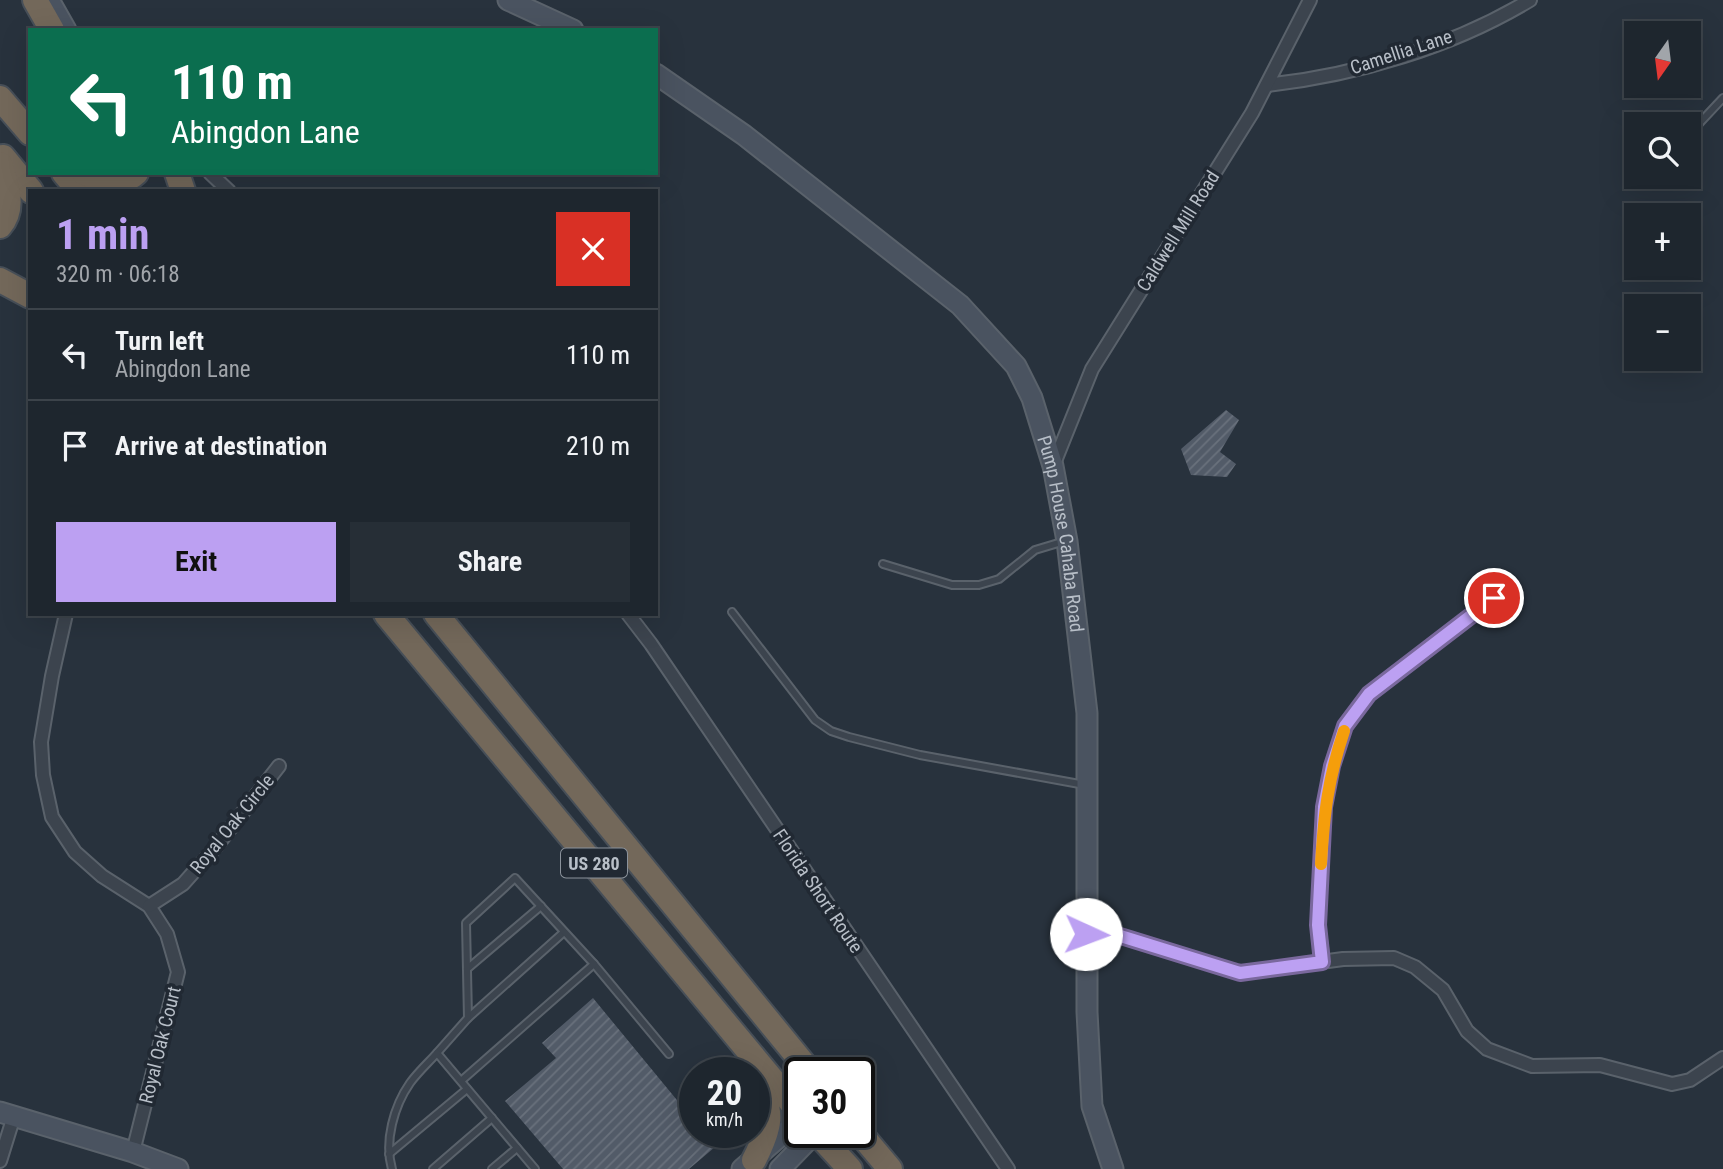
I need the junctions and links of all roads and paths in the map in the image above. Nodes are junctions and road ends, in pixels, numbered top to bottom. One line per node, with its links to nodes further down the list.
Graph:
1 (35, 0): 6 (highway)
2 (49, 0): 7 (street)
3 (508, 0): 8 (street)
4 (1310, 0): 10 (street, Caldwell Mill Road)
5 (1530, 0): 10 (street, Camellia Lane)
6 (51, 28)
7 (65, 28)
8 (569, 28)
9 (658, 75): 27 (street, Pump House Cahaba Road)
10 (1267, 85): 27 (street, Caldwell Mill Road)
11 (0, 98): 14 (highway)
12 (1723, 98): 13 (lane)
13 (1701, 121)
14 (28, 131)
15 (0, 154): 21 (highway)
16 (0, 164): 24 (highway)
17 (66, 175): 22 (highway)
18 (92, 175): 19 (highway)
19 (134, 175)
20 (212, 175): 23 (street)
21 (29, 189)
22 (77, 189)
23 (227, 189)
24 (0, 226)
25 (0, 280): 26 (highway)
26 (28, 295)
27 (1053, 466): 28 (street, Pump House Cahaba Road)
28 (1067, 541): 29 (lane); 37 (street, Pump House Cahaba Road)
29 (883, 564)
30 (1494, 598): 42 (street)
31 (732, 612): 37 (lane)
32 (66, 616): 38 (street, Royal Oak Court)
33 (388, 616): 45 (highway, US 280)
34 (438, 616): 50 (highway, US 280)
35 (630, 616): 75 (street, Florida Short Route)
36 (279, 766): 38 (street, Royal Oak Circle)
37 (1087, 786): 41 (street, Pump House Cahaba Road)
38 (149, 906): 63 (street, Royal Oak Court)
39 (541, 906): 40 (lane); 44 (lane); 44 (lane)
40 (564, 932): 43 (lane); 46 (lane)
41 (1086, 934): 42 (street); 76 (street, Pump House Cahaba Road)
42 (1322, 962): 51 (street)
43 (594, 964): 48 (lane); 52 (lane)
44 (467, 970): 46 (lane)
45 (713, 1006): 49 (highway); 54 (highway, US 280)
46 (468, 1018): 47 (lane)
47 (437, 1053): 52 (lane); 64 (lane)
48 (669, 1054)
49 (735, 1057)
50 (798, 1057)
51 (1723, 1058)
52 (461, 1081): 53 (lane)
53 (467, 1089): 56 (lane); 64 (lane)
54 (784, 1093)
55 (7, 1114): 63 (street); 65 (street)
56 (492, 1118): 58 (lane); 69 (lane)
57 (784, 1133): 66 (street)
58 (517, 1148): 70 (lane); 71 (lane)
59 (759, 1148): 66 (highway)
60 (800, 1148): 72 (street)
61 (831, 1148): 73 (highway)
62 (872, 1148): 74 (highway)
63 (133, 1152): 67 (street)
64 (389, 1154): 68 (lane)
65 (0, 1161)
66 (748, 1164)
67 (178, 1169)
68 (392, 1169)
69 (433, 1169)
70 (492, 1169)
71 (534, 1169)
72 (780, 1169)
73 (850, 1169)
74 (890, 1169)
75 (1008, 1169)
76 (1113, 1169)

